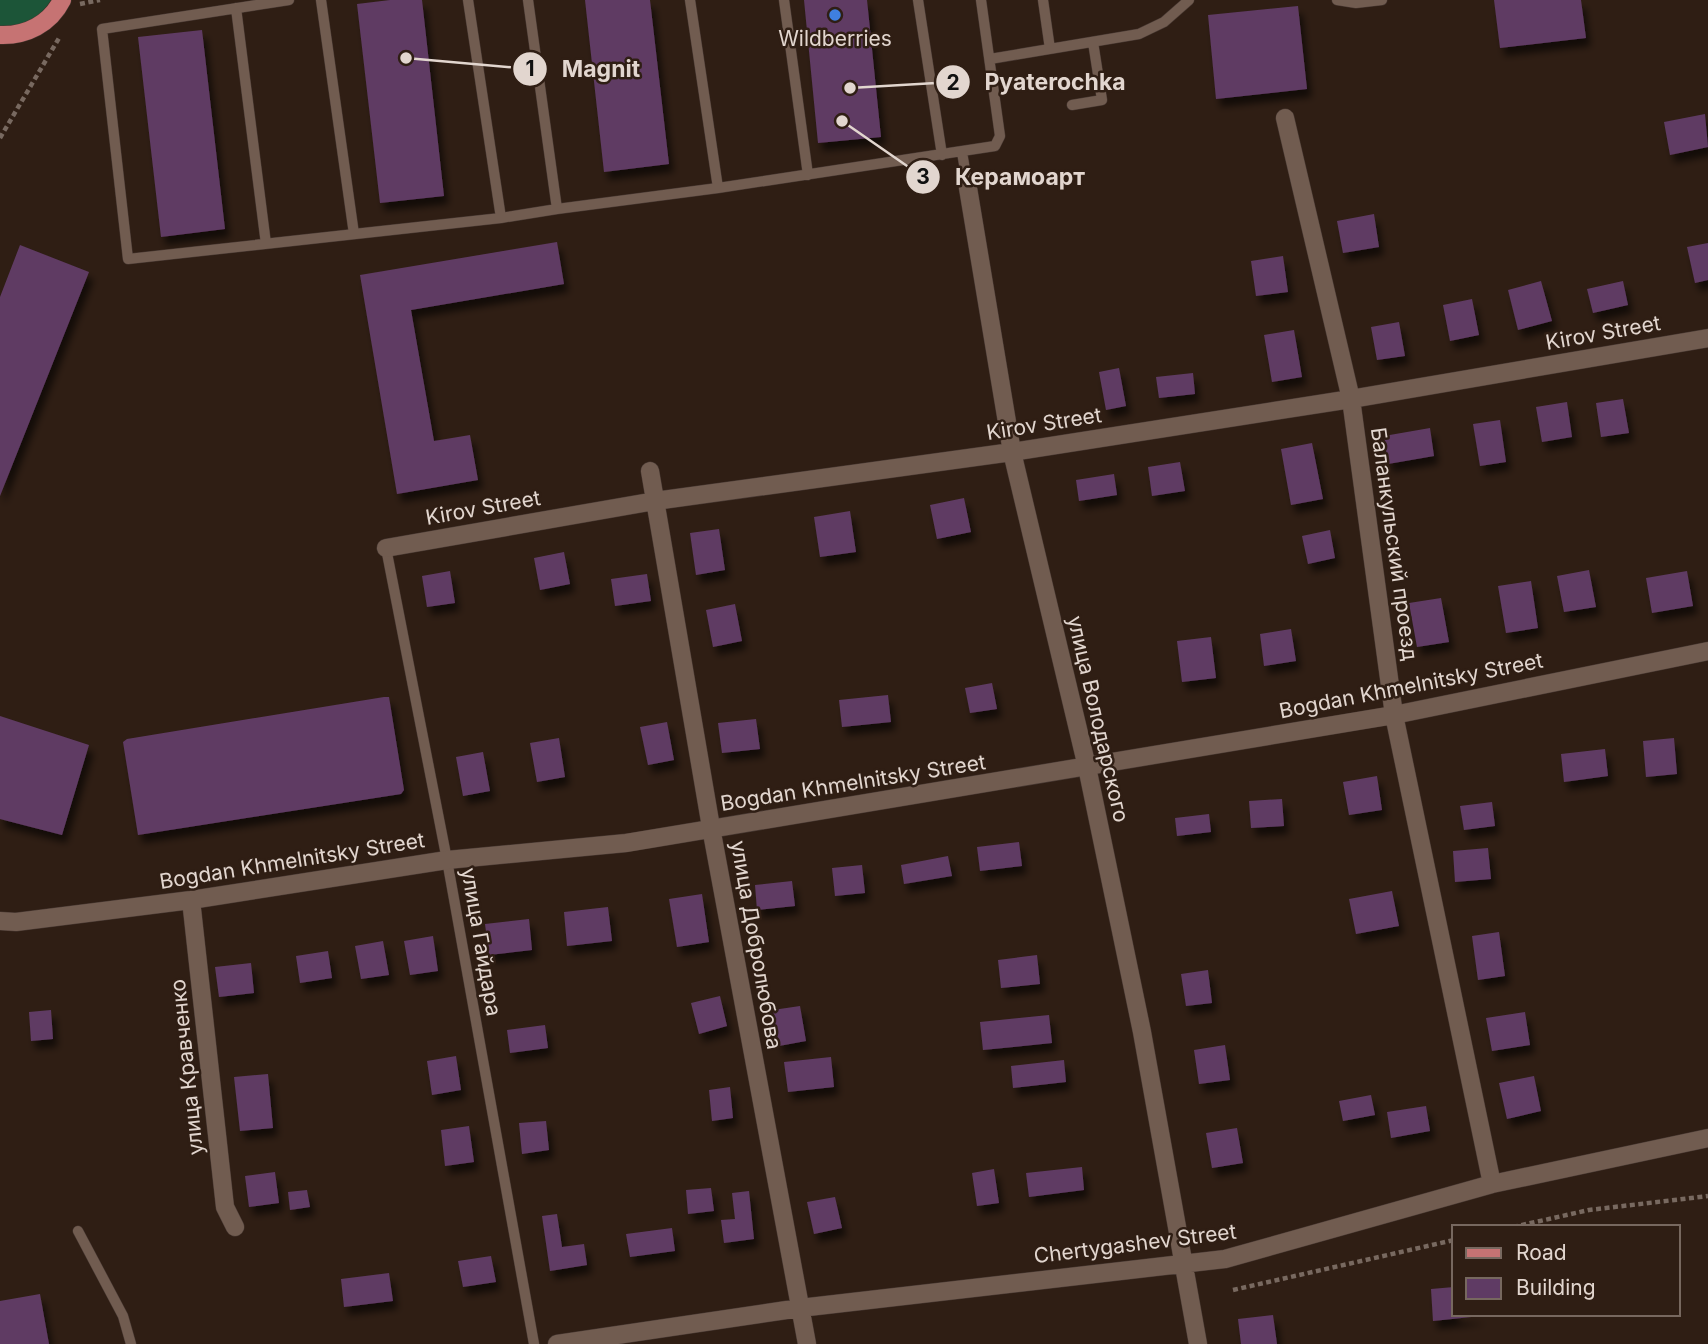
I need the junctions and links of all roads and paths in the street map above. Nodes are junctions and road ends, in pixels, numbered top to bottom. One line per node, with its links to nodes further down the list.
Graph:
1 (62, 0): 18 (main road)
2 (100, 0): 16 (path)
3 (289, 0): 15 (lane)
4 (321, 0): 34 (lane)
5 (468, 0): 33 (lane)
6 (528, 0): 32 (lane)
7 (690, 0): 30 (lane)
8 (784, 0): 29 (lane)
9 (918, 0): 28 (lane)
10 (981, 0): 23 (lane)
11 (1043, 0): 21 (lane)
12 (1189, 0): 20 (lane)
13 (1337, 0): 14 (lane)
14 (1382, 0)
15 (236, 8): 35 (lane); 35 (lane)
16 (73, 15)
17 (66, 26): 26 (path)
18 (20, 34): 19 (main road); 22 (main road)
19 (0, 35)
20 (1093, 42): 21 (lane); 24 (lane)
21 (1050, 49): 23 (lane)
22 (0, 50)
23 (990, 59): 27 (lane)
24 (1072, 105)
25 (1285, 118): 37 (street, Баланкульский проезд)
26 (0, 138)
27 (962, 152): 28 (lane); 31 (lane)
28 (942, 155): 29 (lane)
29 (808, 175): 30 (lane)
30 (718, 188): 32 (lane)
31 (968, 188): 38 (street, улица Володарского)
32 (556, 209): 33 (lane)
33 (501, 218): 34 (lane)
34 (354, 234): 35 (lane)
35 (266, 243)
36 (1708, 338): 37 (street, Kirov Street)
37 (1351, 399): 38 (street, Kirov Street); 43 (street, Баланкульский проезд)
38 (1012, 452): 40 (street, Kirov Street); 44 (street, улица Володарского)
39 (650, 471): 40 (street, улица Добролюбова)
40 (655, 501): 41 (street, Kirov Street); 45 (street, улица Добролюбова)
41 (386, 548): 46 (lane, улица Гайдара)
42 (1708, 651): 43 (street, Bogdan Khmelnitsky Street)
43 (1394, 715): 44 (street, Bogdan Khmelnitsky Street); 50 (street, Баланкульский проезд)
44 (1087, 767): 45 (street, Bogdan Khmelnitsky Street); 56 (street, улица Володарского)
45 (712, 829): 46 (street, Bogdan Khmelnitsky Street); 58 (street, улица Добролюбова)
46 (447, 860): 47 (street, Bogdan Khmelnitsky Street); 60 (lane, улица Гайдара)
47 (191, 900): 48 (street, Bogdan Khmelnitsky Street); 53 (street, улица Кравченко)
48 (0, 920)
49 (1708, 1138): 50 (street, Chertygashev Street)
50 (1492, 1184): 56 (street, Chertygashev Street)
51 (1708, 1196): 52 (path)
52 (1522, 1225)
53 (235, 1227)
54 (78, 1231): 59 (lane)
55 (1452, 1240): 57 (path)
56 (1184, 1261): 58 (street, Chertygashev Street); 63 (street, улица Володарского)
57 (1233, 1290)
58 (800, 1307): 61 (street, Chertygashev Street); 62 (street, улица Добролюбова)
59 (131, 1344)
60 (534, 1344)
61 (557, 1344)
62 (807, 1344)
63 (1198, 1344)

